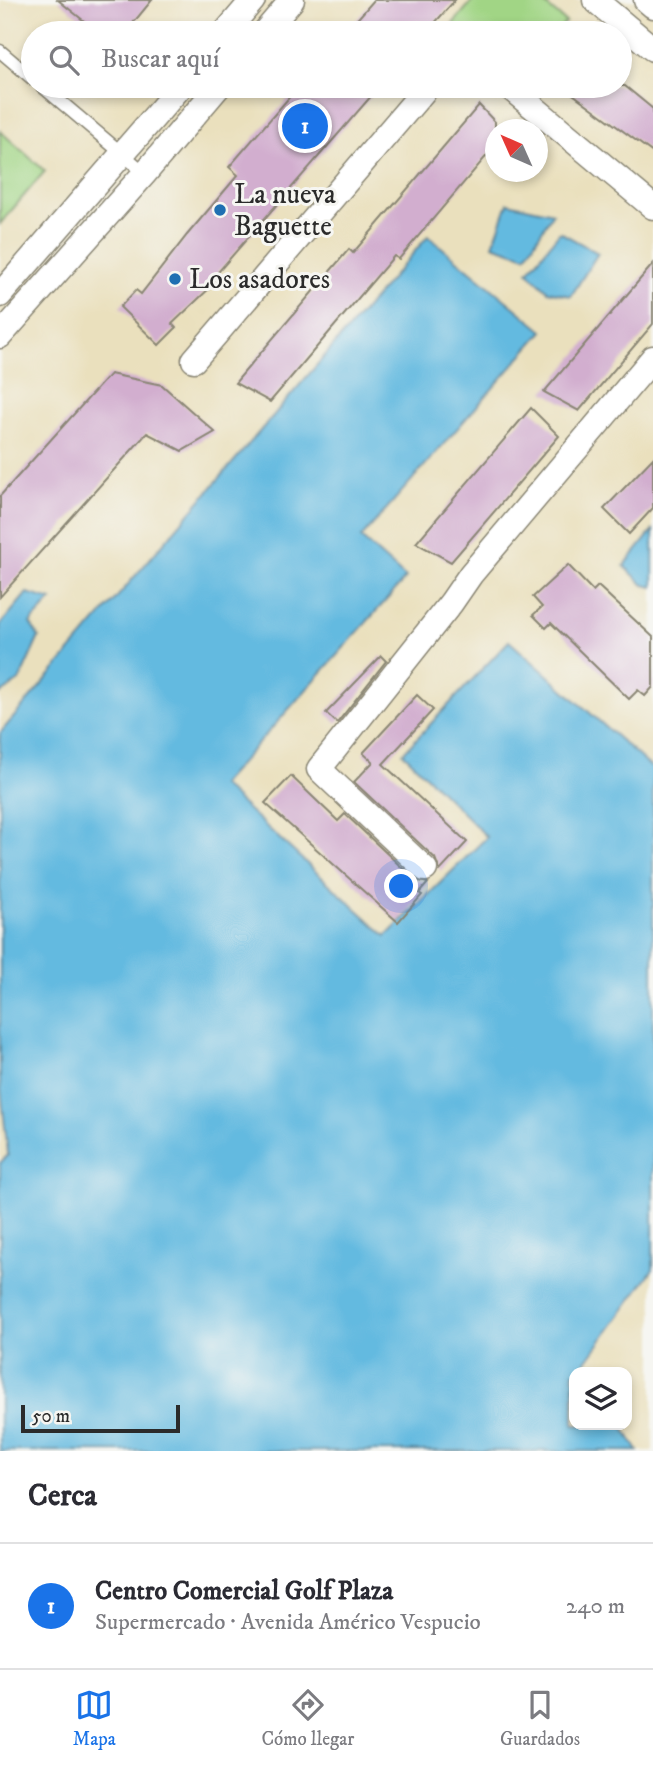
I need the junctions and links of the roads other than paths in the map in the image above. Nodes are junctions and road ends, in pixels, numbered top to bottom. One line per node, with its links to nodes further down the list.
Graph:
1 (292, 0): 5 (street)
2 (595, 0): 6 (street)
3 (646, 0): 4 (street)
4 (653, 6)
5 (274, 21)
6 (620, 21)
7 (632, 31): 8 (street)
8 (653, 49)
9 (0, 51): 10 (lane)
10 (21, 69)
11 (55, 98): 16 (lane)
12 (171, 98): 16 (street)
13 (209, 98): 17 (street)
14 (418, 98): 22 (street)
15 (522, 98): 18 (street)
16 (122, 155): 17 (lane); 19 (street)
17 (145, 173): 20 (street)
18 (653, 207)
19 (0, 295)
20 (0, 336)
21 (653, 358): 23 (street)
22 (194, 360)
23 (425, 869)

